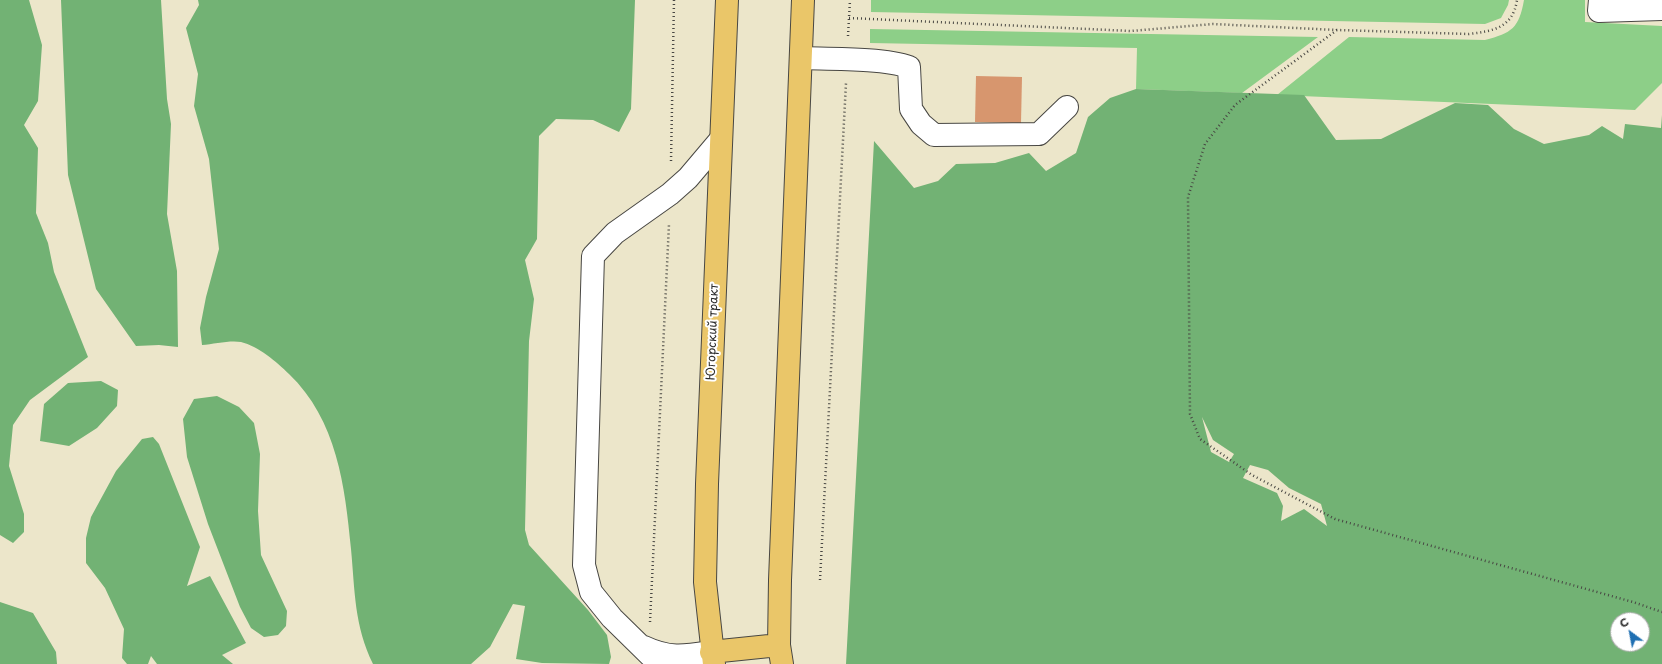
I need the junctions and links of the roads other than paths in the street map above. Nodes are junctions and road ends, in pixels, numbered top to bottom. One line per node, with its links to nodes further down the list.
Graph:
1 (727, 0): 7 (main road, Югорский тракт)
2 (803, 0): 5 (main road)
3 (1600, 0): 4 (lane)
4 (1662, 9)
5 (801, 58): 6 (lane); 8 (main road)
6 (1067, 106)
7 (721, 139): 9 (lane); 10 (main road, Югорский тракт)
8 (780, 654): 10 (main road)
9 (653, 655): 10 (lane)
10 (713, 658)

